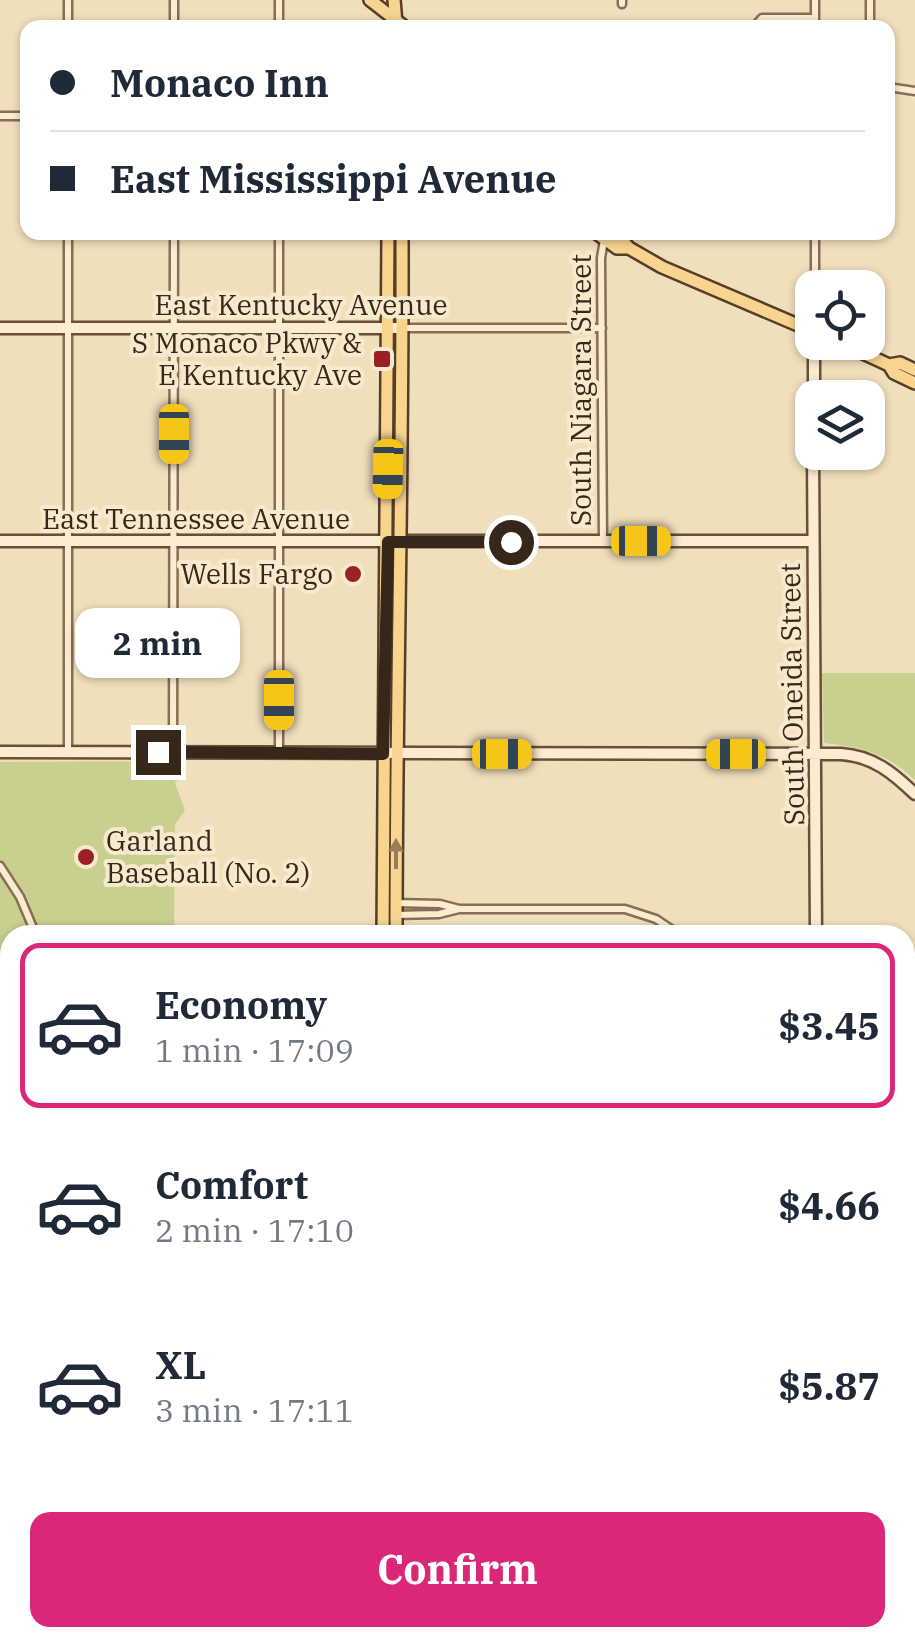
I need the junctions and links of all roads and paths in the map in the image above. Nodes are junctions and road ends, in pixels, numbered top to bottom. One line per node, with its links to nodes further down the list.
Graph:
1 (370, 0): 4 (main road)
2 (815, 0): 3 (street)
3 (815, 18): 5 (street)
4 (390, 20)
5 (760, 20)
6 (68, 240): 17 (street)
7 (174, 240): 18 (street)
8 (279, 240): 19 (street)
9 (388, 240): 20 (main road)
10 (402, 240): 21 (main road)
11 (604, 240): 22 (street, South Niagara Street)
12 (625, 240): 15 (main road)
13 (815, 240): 14 (street)
14 (816, 270)
15 (795, 324)
16 (0, 328): 17 (street, East Kentucky Avenue)
17 (68, 328): 18 (street, East Kentucky Avenue); 29 (street)
18 (173, 328): 19 (street, East Kentucky Avenue); 30 (street)
19 (279, 328): 20 (street, East Kentucky Avenue); 31 (street)
20 (388, 328): 21 (street, East Kentucky Avenue); 33 (main road)
21 (402, 328): 22 (street, East Kentucky Avenue); 34 (main road)
22 (602, 328): 35 (street, South Niagara Street)
23 (878, 360): 24 (main road)
24 (889, 365): 25 (main road); 26 (main road)
25 (915, 370)
26 (915, 384)
27 (814, 470): 32 (street, South Oneida Street)
28 (0, 541): 29 (street, East Tennessee Avenue)
29 (68, 541): 30 (street, East Tennessee Avenue); 37 (street)
30 (174, 541): 31 (street, East Tennessee Avenue); 38 (street)
31 (279, 541): 33 (street, East Tennessee Avenue); 39 (street)
32 (813, 541): 35 (street, East Tennessee Avenue); 41 (street, South Oneida Street)
33 (388, 542): 34 (street, East Tennessee Avenue); 40 (main road)
34 (402, 542): 35 (street, East Tennessee Avenue); 40 (main road)
35 (602, 542)
36 (0, 752): 37 (street)
37 (68, 752): 38 (street)
38 (173, 752): 39 (street)
39 (279, 752): 40 (street)
40 (390, 754): 41 (street); 44 (main road)
41 (814, 754): 42 (street); 50 (street, South Oneida Street)
42 (915, 794)
43 (0, 866): 46 (street)
44 (389, 908): 45 (street); 45 (street); 47 (main road); 48 (main road)
45 (459, 909): 49 (street)
46 (32, 925)
47 (385, 925)
48 (393, 925)
49 (665, 925)
50 (816, 925)

